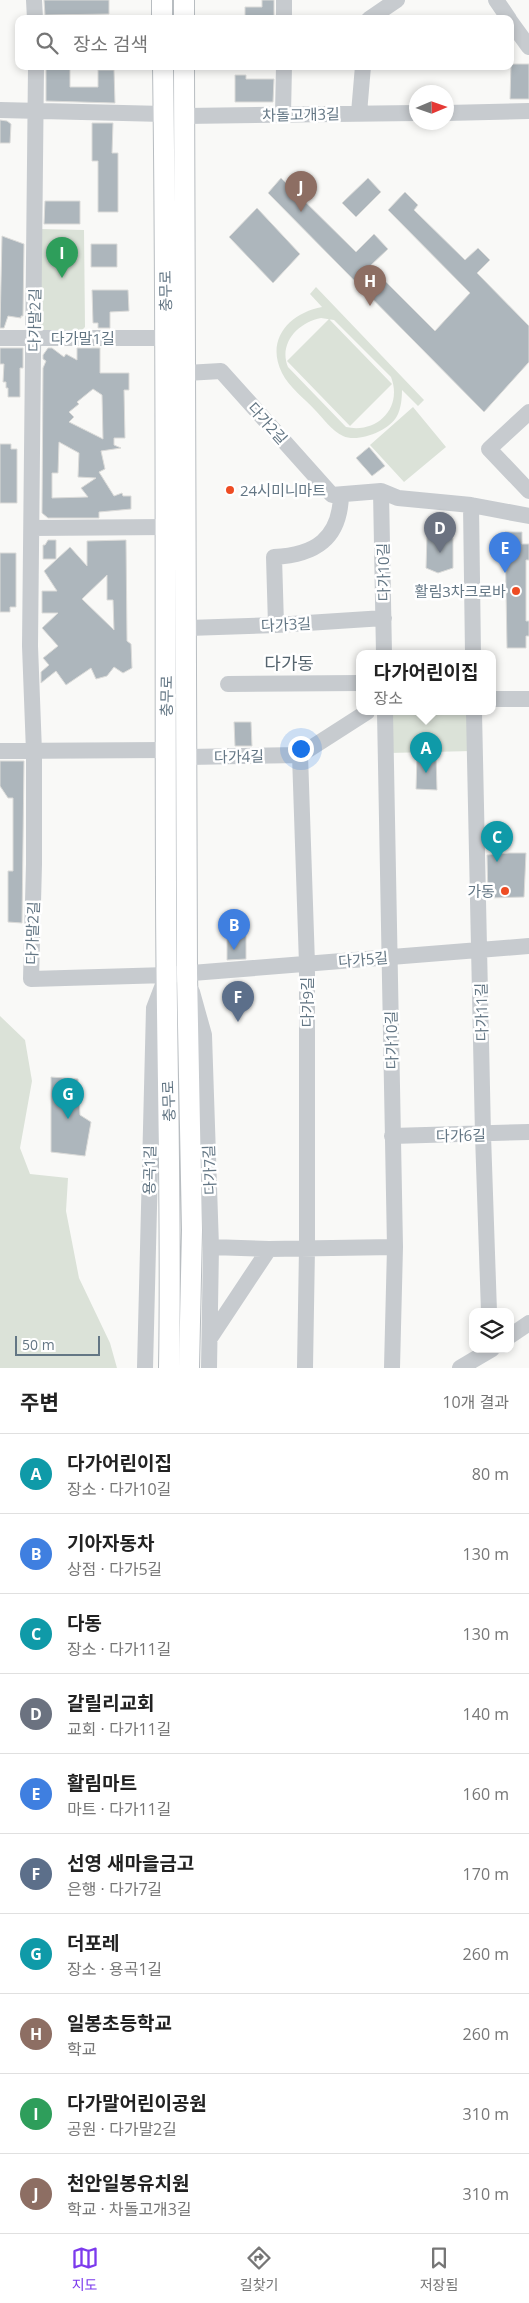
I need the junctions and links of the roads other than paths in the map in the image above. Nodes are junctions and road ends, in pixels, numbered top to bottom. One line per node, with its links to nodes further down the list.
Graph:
1 (34, 0): 7 (street)
2 (162, 0): 8 (main road)
3 (184, 0): 9 (main road)
4 (284, 0): 10 (street)
5 (397, 0): 11 (street)
6 (496, 0): 12 (street)
7 (35, 15)
8 (162, 15)
9 (184, 15)
10 (284, 15)
11 (375, 15)
12 (506, 15)
13 (514, 26): 14 (street)
14 (529, 47)
15 (36, 70): 22 (street, 다가말2길)
16 (163, 70): 26 (main road, 충무로)
17 (184, 70): 28 (main road, 충무로)
18 (284, 70): 27 (street)
19 (362, 70): 24 (street)
20 (0, 110): 22 (street)
21 (529, 111): 23 (street)
22 (37, 112): 26 (street); 30 (street, 다가말2길)
23 (454, 112)
24 (359, 113): 25 (street, 차돌고개3길); 27 (street, 차돌고개3길)
25 (409, 113)
26 (164, 114): 31 (main road, 충무로)
27 (283, 114): 28 (street, 차돌고개3길)
28 (185, 116): 32 (main road, 충무로)
29 (0, 338): 30 (street, 다가말1길)
30 (34, 338): 31 (street, 다가말1길); 40 (street, 다가말2길)
31 (166, 338): 39 (main road, 충무로)
32 (186, 373): 36 (street, 다가2길); 43 (main road, 충무로)
33 (529, 412): 35 (street)
34 (381, 491): 36 (street); 37 (street); 41 (street, 다가10길)
35 (529, 492)
36 (341, 495): 42 (street)
37 (471, 505): 38 (street); 45 (street)
38 (529, 516)
39 (167, 527): 40 (street); 53 (main road, 충무로)
40 (32, 528): 55 (street, 다가말2길)
41 (384, 618): 42 (street, 다가3길); 44 (street, 다가10길)
42 (276, 625): 43 (street, 다가3길)
43 (188, 628): 57 (main road, 충무로)
44 (384, 650)
45 (473, 650)
46 (356, 683): 47 (street)
47 (228, 684)
48 (496, 699): 49 (street)
49 (529, 700)
50 (362, 715): 56 (street)
51 (385, 715): 60 (street, 다가10길)
52 (474, 715): 59 (street, 다가11길)
53 (165, 750): 55 (street); 63 (main road, 충무로)
54 (0, 751): 55 (street)
55 (34, 752): 63 (street, 다가말2길)
56 (300, 755): 57 (street, 다가4길); 61 (street, 다가9길)
57 (188, 757): 62 (main road, 충무로)
58 (529, 946): 59 (street, 다가5길)
59 (480, 950): 60 (street, 다가5길); 65 (street, 다가11길)
60 (390, 957): 61 (street, 다가5길); 66 (street, 다가10길)
61 (307, 964): 62 (street, 다가5길); 69 (street, 다가9길)
62 (187, 973): 63 (street, 다가5길); 67 (street, 다가7길); 78 (main road, 충무로)
63 (167, 975): 76 (street, 용곡1길); 77 (main road, 충무로)
64 (529, 1132): 65 (street, 다가6길)
65 (483, 1135): 66 (street, 다가6길); 71 (street, 다가11길)
66 (392, 1136): 68 (street, 다가10길)
67 (211, 1247): 70 (street); 74 (street, 다가7길)
68 (395, 1247): 69 (street); 81 (street, 다가10길)
69 (307, 1248): 70 (street); 80 (street, 다가9길)
70 (268, 1250): 74 (street)
71 (490, 1308)
72 (529, 1323): 73 (street)
73 (514, 1333)
74 (210, 1338): 79 (street, 다가7길)
75 (486, 1353): 82 (street)
76 (145, 1368)
77 (169, 1368)
78 (189, 1368)
79 (209, 1368)
80 (305, 1368)
81 (392, 1368)
82 (460, 1368)

